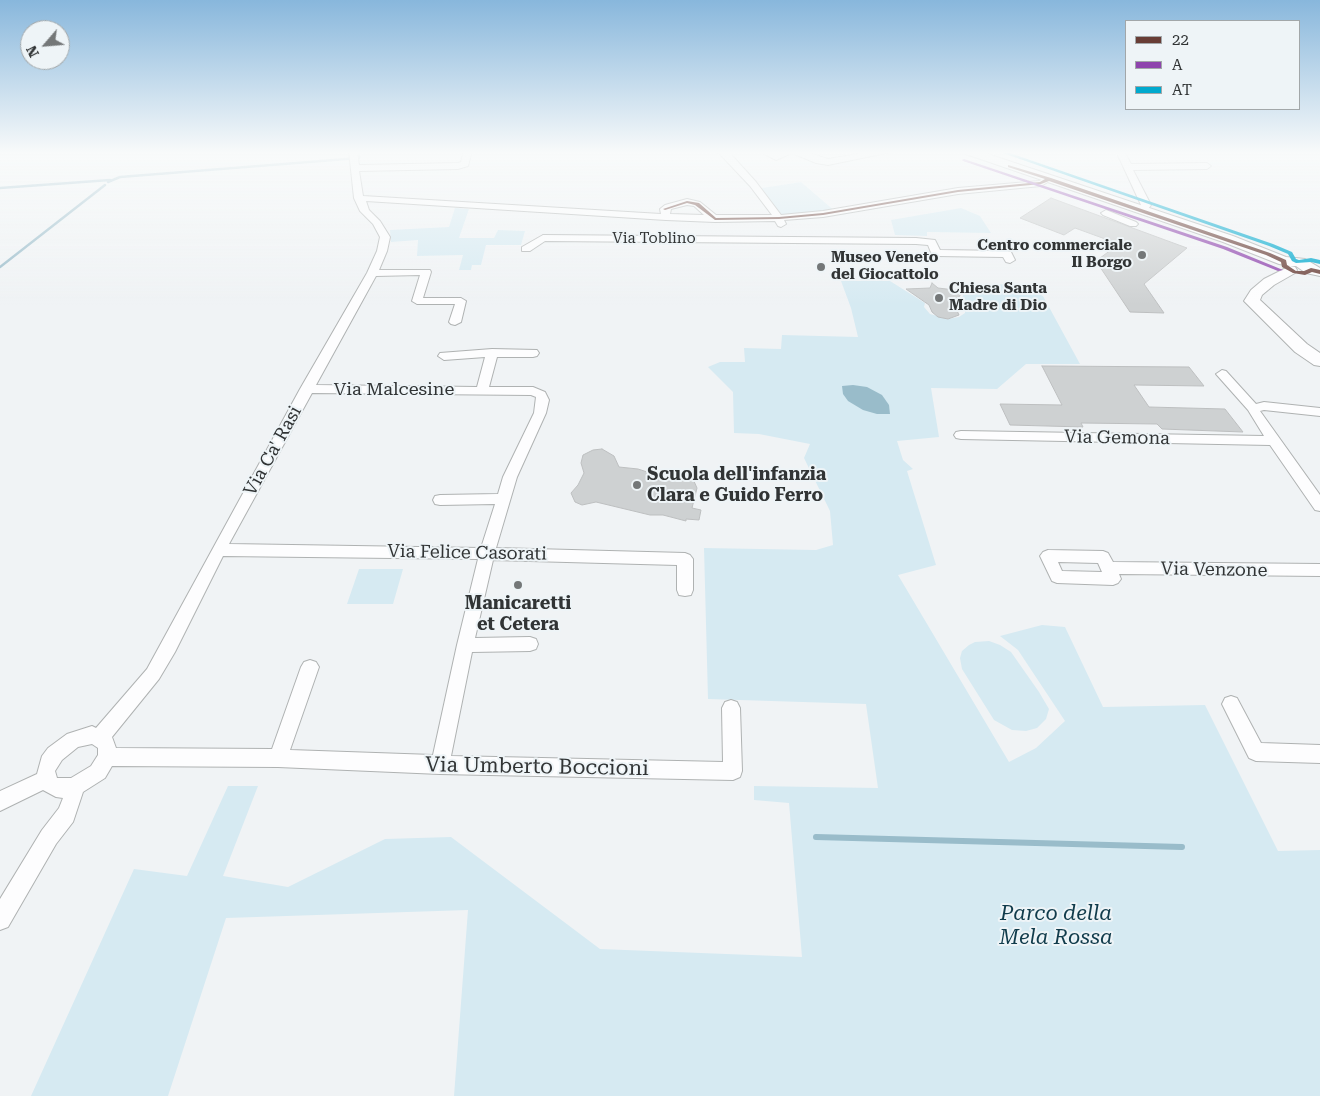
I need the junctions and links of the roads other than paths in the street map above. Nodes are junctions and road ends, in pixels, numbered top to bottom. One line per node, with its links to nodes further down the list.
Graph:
1 (361, 202): 21 (street, Via Ca' Rasi)
2 (426, 202): 11 (street)
3 (686, 202): 11 (street)
4 (688, 202): 13 (street)
5 (766, 202): 12 (street)
6 (893, 202): 12 (street)
7 (1118, 202): 9 (street)
8 (1145, 202): 9 (street)
9 (1139, 209): 14 (street); 19 (street)
10 (1106, 213): 14 (street)
11 (666, 217): 13 (street)
12 (779, 218): 13 (street); 16 (street)
13 (715, 219)
14 (1121, 219): 15 (street)
15 (1133, 224)
16 (785, 240): 17 (street, Via Toblino); 18 (street, Via Toblino)
17 (526, 249)
18 (1010, 260)
19 (1287, 266): 20 (street); 28 (street)
20 (1315, 271)
21 (372, 273): 23 (street); 30 (street, Via Ca' Rasi)
22 (463, 288): 23 (street)
23 (461, 301): 24 (street)
24 (455, 322)
25 (492, 352): 26 (street, Via Malcesine); 27 (street, Via Malcesine); 31 (street)
26 (533, 353)
27 (444, 356)
28 (1320, 361)
29 (1222, 374): 32 (street)
30 (306, 389): 31 (street, Via Malcesine); 39 (street, Via Ca' Rasi)
31 (482, 390): 36 (street, Via Malcesine)
32 (1254, 409): 33 (street); 35 (street)
33 (1320, 412)
34 (962, 435): 35 (street, Via Gemona)
35 (1273, 441): 38 (street)
36 (503, 499): 37 (street); 40 (street, Via Malcesine)
37 (440, 500)
38 (1320, 506)
39 (218, 550): 40 (street, Via Felice Casorati); 49 (street, Via Ca' Rasi)
40 (487, 554): 43 (street, Via Felice Casorati); 45 (street, Via Malcesine)
41 (1108, 568): 41 (street); 42 (street, Via Venzone)
42 (1320, 570)
43 (685, 590)
44 (530, 644): 45 (street)
45 (465, 645): 53 (street, Via Malcesine)
46 (310, 668): 52 (street)
47 (1231, 704): 50 (street)
48 (731, 708): 53 (street, Via Umberto Boccioni)
49 (100, 737): 51 (street); 54 (street)
50 (1320, 754)
51 (107, 757): 52 (street, Via Umberto Boccioni); 55 (street)
52 (278, 758): 53 (street, Via Umberto Boccioni)
53 (440, 764)
54 (46, 779): 55 (street); 56 (street)
55 (74, 787): 57 (street)
56 (0, 801)
57 (0, 919)

